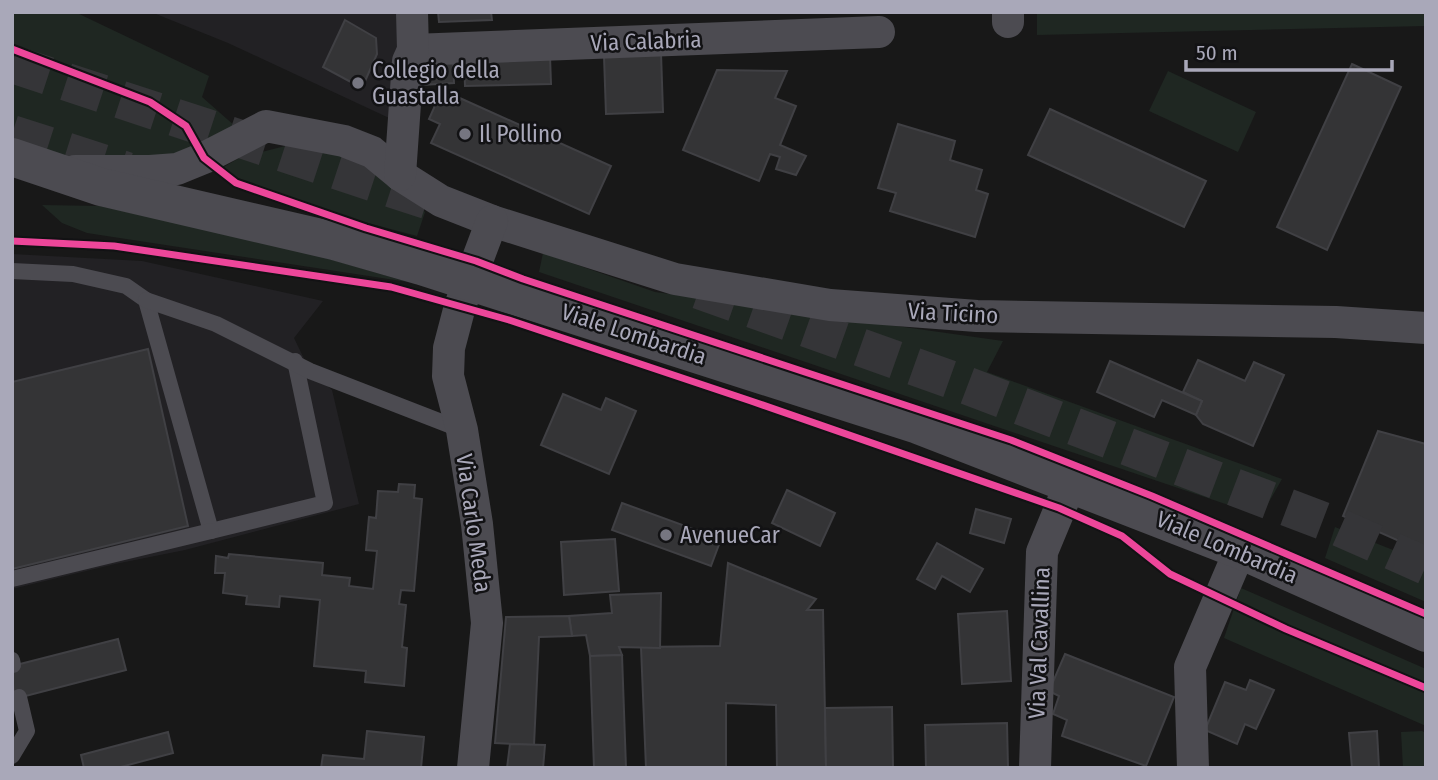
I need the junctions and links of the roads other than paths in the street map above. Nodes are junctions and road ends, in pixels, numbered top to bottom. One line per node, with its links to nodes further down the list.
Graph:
1 (412, 12): 3 (street)
2 (879, 32): 3 (street, Via Calabria)
3 (413, 50): 6 (street)
4 (12, 157): 5 (street, Viale Lombardia)
5 (52, 171): 6 (street, Via Ticino); 8 (street, Viale Lombardia)
6 (400, 174): 9 (street, Via Ticino)
7 (12, 183): 8 (street, Viale Lombardia)
8 (101, 187): 11 (street, Viale Lombardia)
9 (492, 221): 11 (street, Via Carlo Meda); 13 (street, Via Ticino)
10 (12, 271): 12 (lane)
11 (467, 282): 15 (street, Via Carlo Meda); 16 (street, Viale Lombardia)
12 (146, 300): 14 (lane); 17 (lane)
13 (1426, 328)
14 (295, 361): 15 (lane); 17 (lane)
15 (461, 430): 23 (street, Via Carlo Meda)
16 (1070, 482): 18 (street, Viale Lombardia); 24 (street, Via Val Cavallina)
17 (211, 531): 19 (lane)
18 (1240, 550): 20 (street, Viale Lombardia); 25 (street)
19 (12, 579)
20 (1426, 633)
21 (19, 697): 22 (lane)
22 (12, 756)
23 (473, 768)
24 (1035, 768)
25 (1193, 768)

